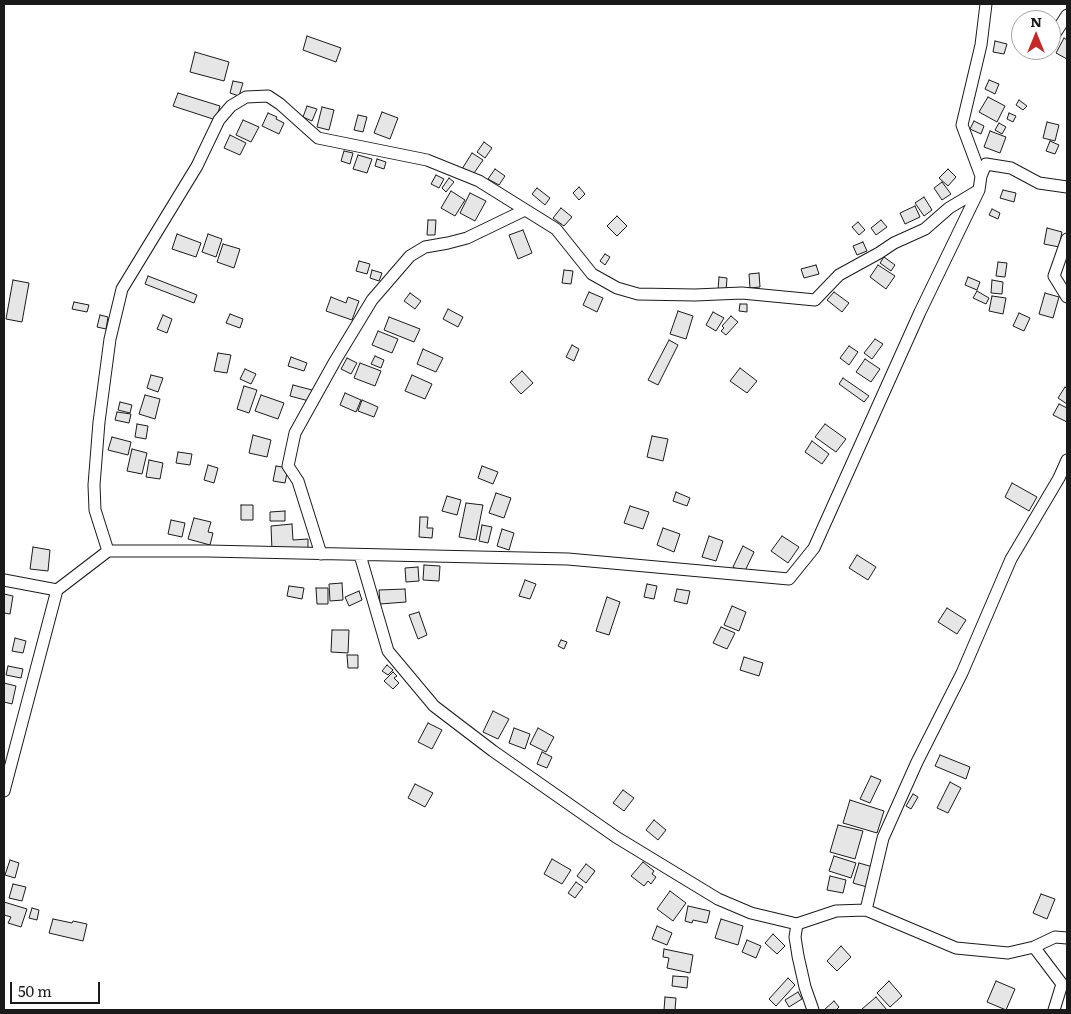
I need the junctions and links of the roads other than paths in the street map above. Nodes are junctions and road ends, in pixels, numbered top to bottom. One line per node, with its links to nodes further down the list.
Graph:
1 (986, 4): 2 (street)
2 (981, 176): 3 (street); 4 (street)
3 (1067, 187)
4 (979, 190): 5 (street); 11 (street)
5 (525, 210): 9 (street); 10 (street)
6 (1067, 239): 7 (street)
7 (1067, 297)
8 (1067, 460): 15 (street)
9 (108, 551): 10 (street); 13 (street)
10 (322, 554): 11 (street)
11 (360, 555): 16 (street)
12 (4, 580): 13 (street)
13 (57, 590): 14 (street)
14 (4, 791)
15 (866, 910): 16 (street); 18 (street)
16 (797, 924): 19 (street)
17 (1067, 938): 18 (street)
18 (1034, 947): 20 (street)
19 (813, 1010)
20 (1054, 1010)

